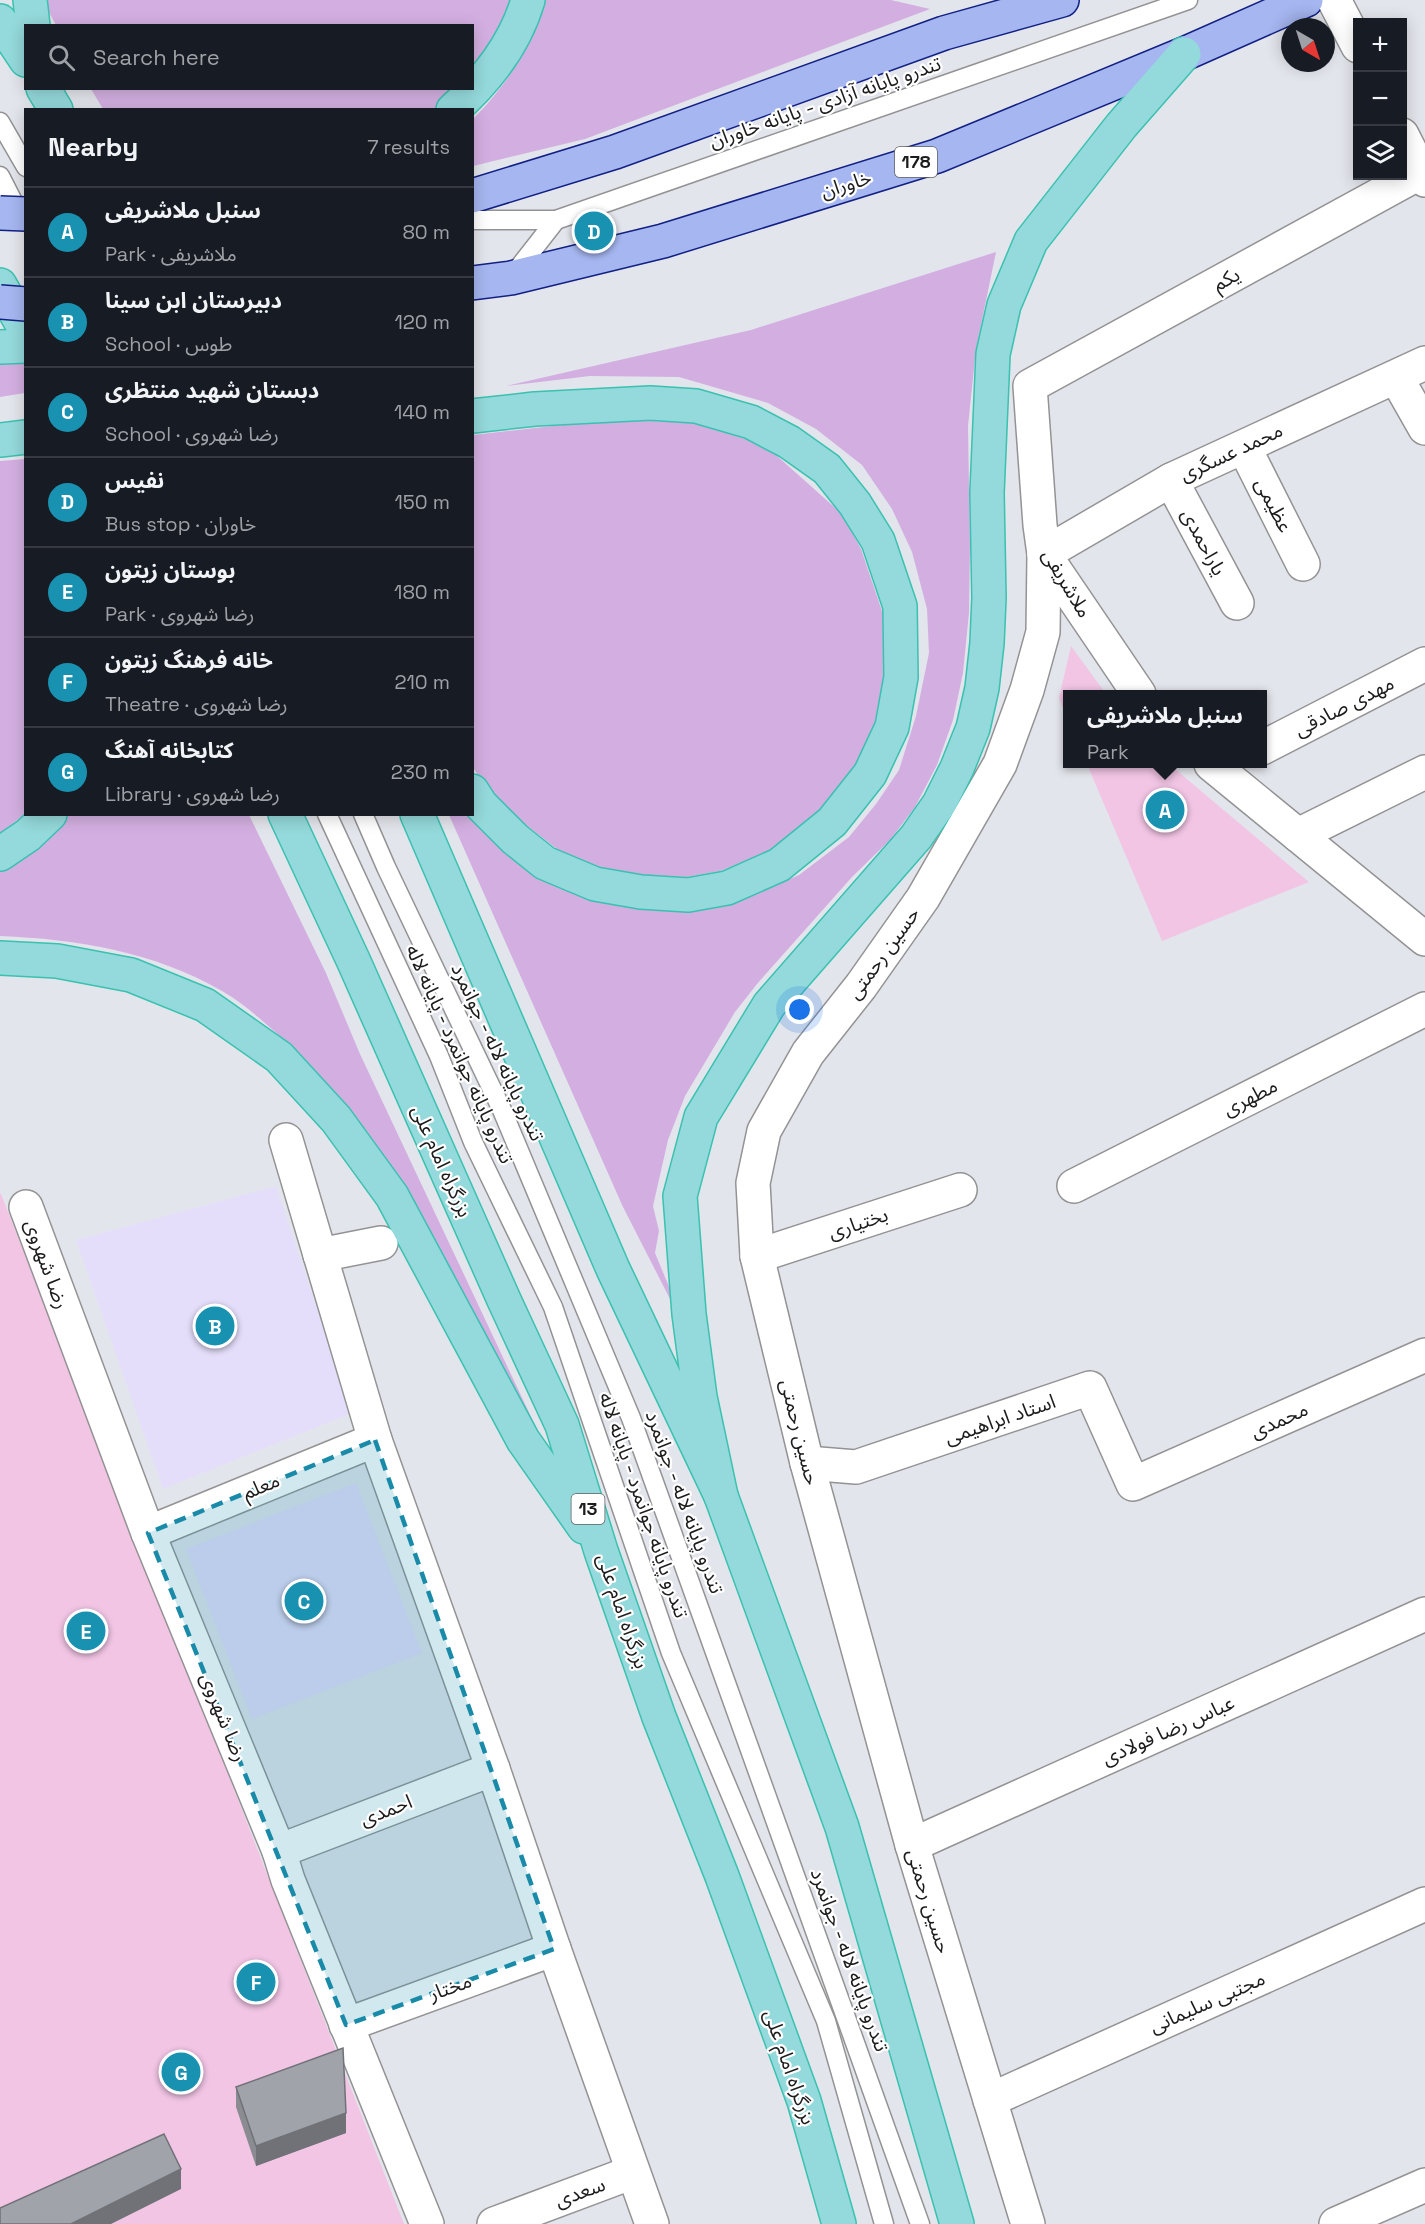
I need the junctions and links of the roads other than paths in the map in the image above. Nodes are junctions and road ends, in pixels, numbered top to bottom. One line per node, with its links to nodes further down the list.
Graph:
1 (30, 0): 8 (highway)
2 (528, 0): 13 (highway)
3 (1062, 0): 22 (main road)
4 (1188, 0): 26 (lane, تندرو پایانه آزادی - پایانه خاوران)
5 (1306, 0): 10 (main road, خاوران / 178)
6 (1334, 0): 9 (street)
7 (0, 21): 11 (highway)
8 (33, 24)
9 (1353, 36)
10 (1184, 54): 28 (main road, خاوران / 178); 75 (highway)
11 (24, 57)
12 (45, 90): 15 (highway)
13 (474, 90)
14 (474, 90): 16 (highway)
15 (55, 108)
16 (455, 108)
17 (0, 122): 19 (lane)
18 (1407, 145): 21 (street)
19 (24, 164)
20 (0, 176): 27 (lane)
21 (1423, 176): 38 (street, یکم)
22 (474, 195)
23 (0, 213): 24 (main road, bridge)
24 (24, 214)
25 (474, 219): 26 (lane, تندرو پایانه آزادی - پایانه خاوران)
26 (556, 220): 28 (lane)
27 (24, 221)
28 (511, 278): 29 (main road, خاوران / 178)
29 (474, 283)
30 (0, 285): 33 (highway)
31 (0, 302): 32 (main road, bridge)
32 (24, 304)
33 (24, 327)
34 (24, 346): 35 (highway)
35 (0, 347)
36 (1425, 363): 37 (street, محمد عسگری)
37 (1395, 377): 40 (street); 43 (street, محمد عسگری)
38 (1030, 386): 45 (street, ملاشریفی)
39 (474, 416): 53 (highway)
40 (1425, 428)
41 (24, 437): 42 (highway)
42 (0, 440)
43 (1244, 447): 44 (street, محمد عسگری); 46 (street, عظیمی)
44 (1171, 480): 45 (street, محمد عسگری); 47 (street, یاراحمدی)
45 (1044, 554): 49 (street, ملاشریفی); 70 (street, حسین رحمتی)
46 (1303, 564)
47 (1238, 603)
48 (1425, 664): 50 (street, مهدی صادقی)
49 (1136, 690)
50 (1267, 746)
51 (1223, 768): 59 (street)
52 (1425, 772): 59 (street)
53 (474, 794)
54 (48, 816): 60 (highway)
55 (286, 816): 77 (highway, بزرگراه امام علی / 13)
56 (328, 816): 92 (lane, تندرو پایانه جوانمرد - پایانه لاله)
57 (364, 816): 93 (lane, تندرو پایانه لاله - جوانمرد)
58 (418, 816): 75 (highway)
59 (1298, 835): 61 (street)
60 (0, 854)
61 (1425, 939)
62 (0, 958): 77 (highway)
63 (1425, 1009): 65 (street, مطهری)
64 (286, 1140): 69 (street)
65 (1074, 1186)
66 (960, 1190): 70 (street, بختیاری)
67 (26, 1207): 76 (street, رضا شهروی)
68 (381, 1243): 69 (street)
69 (320, 1255): 72 (street)
70 (757, 1256): 73 (street, حسین رحمتی)
71 (1425, 1355): 74 (street, محمدی)
72 (375, 1440): 76 (street, معلم); 79 (street)
73 (807, 1463): 74 (street, استاد ابراهیمی); 80 (street, حسین رحمتی)
74 (1133, 1484)
75 (720, 1496): 94 (highway)
76 (148, 1533): 81 (street, رضا شهروی)
77 (601, 1551): 91 (highway, بزرگراه امام علی / 13)
78 (1425, 1614): 80 (street, عباس رضا فولادی)
79 (493, 1768): 81 (street, احمدی); 83 (street)
80 (912, 1845): 85 (street, حسین رحمتی)
81 (279, 1851): 84 (street, رضا شهروی)
82 (1425, 1904): 85 (street, مجتبی سلیمانی)
83 (554, 1949): 84 (street, مختار); 86 (street)
84 (346, 2025): 88 (street, رضا شهروی)
85 (990, 2100): 95 (street, حسین رحمتی)
86 (633, 2172): 89 (street, سعدی); 90 (street)
87 (1425, 2185): 96 (street)
88 (427, 2224)
89 (494, 2224)
90 (652, 2224)
91 (839, 2224)
92 (884, 2224)
93 (920, 2224)
94 (957, 2224)
95 (1028, 2224)
96 (1336, 2224)

